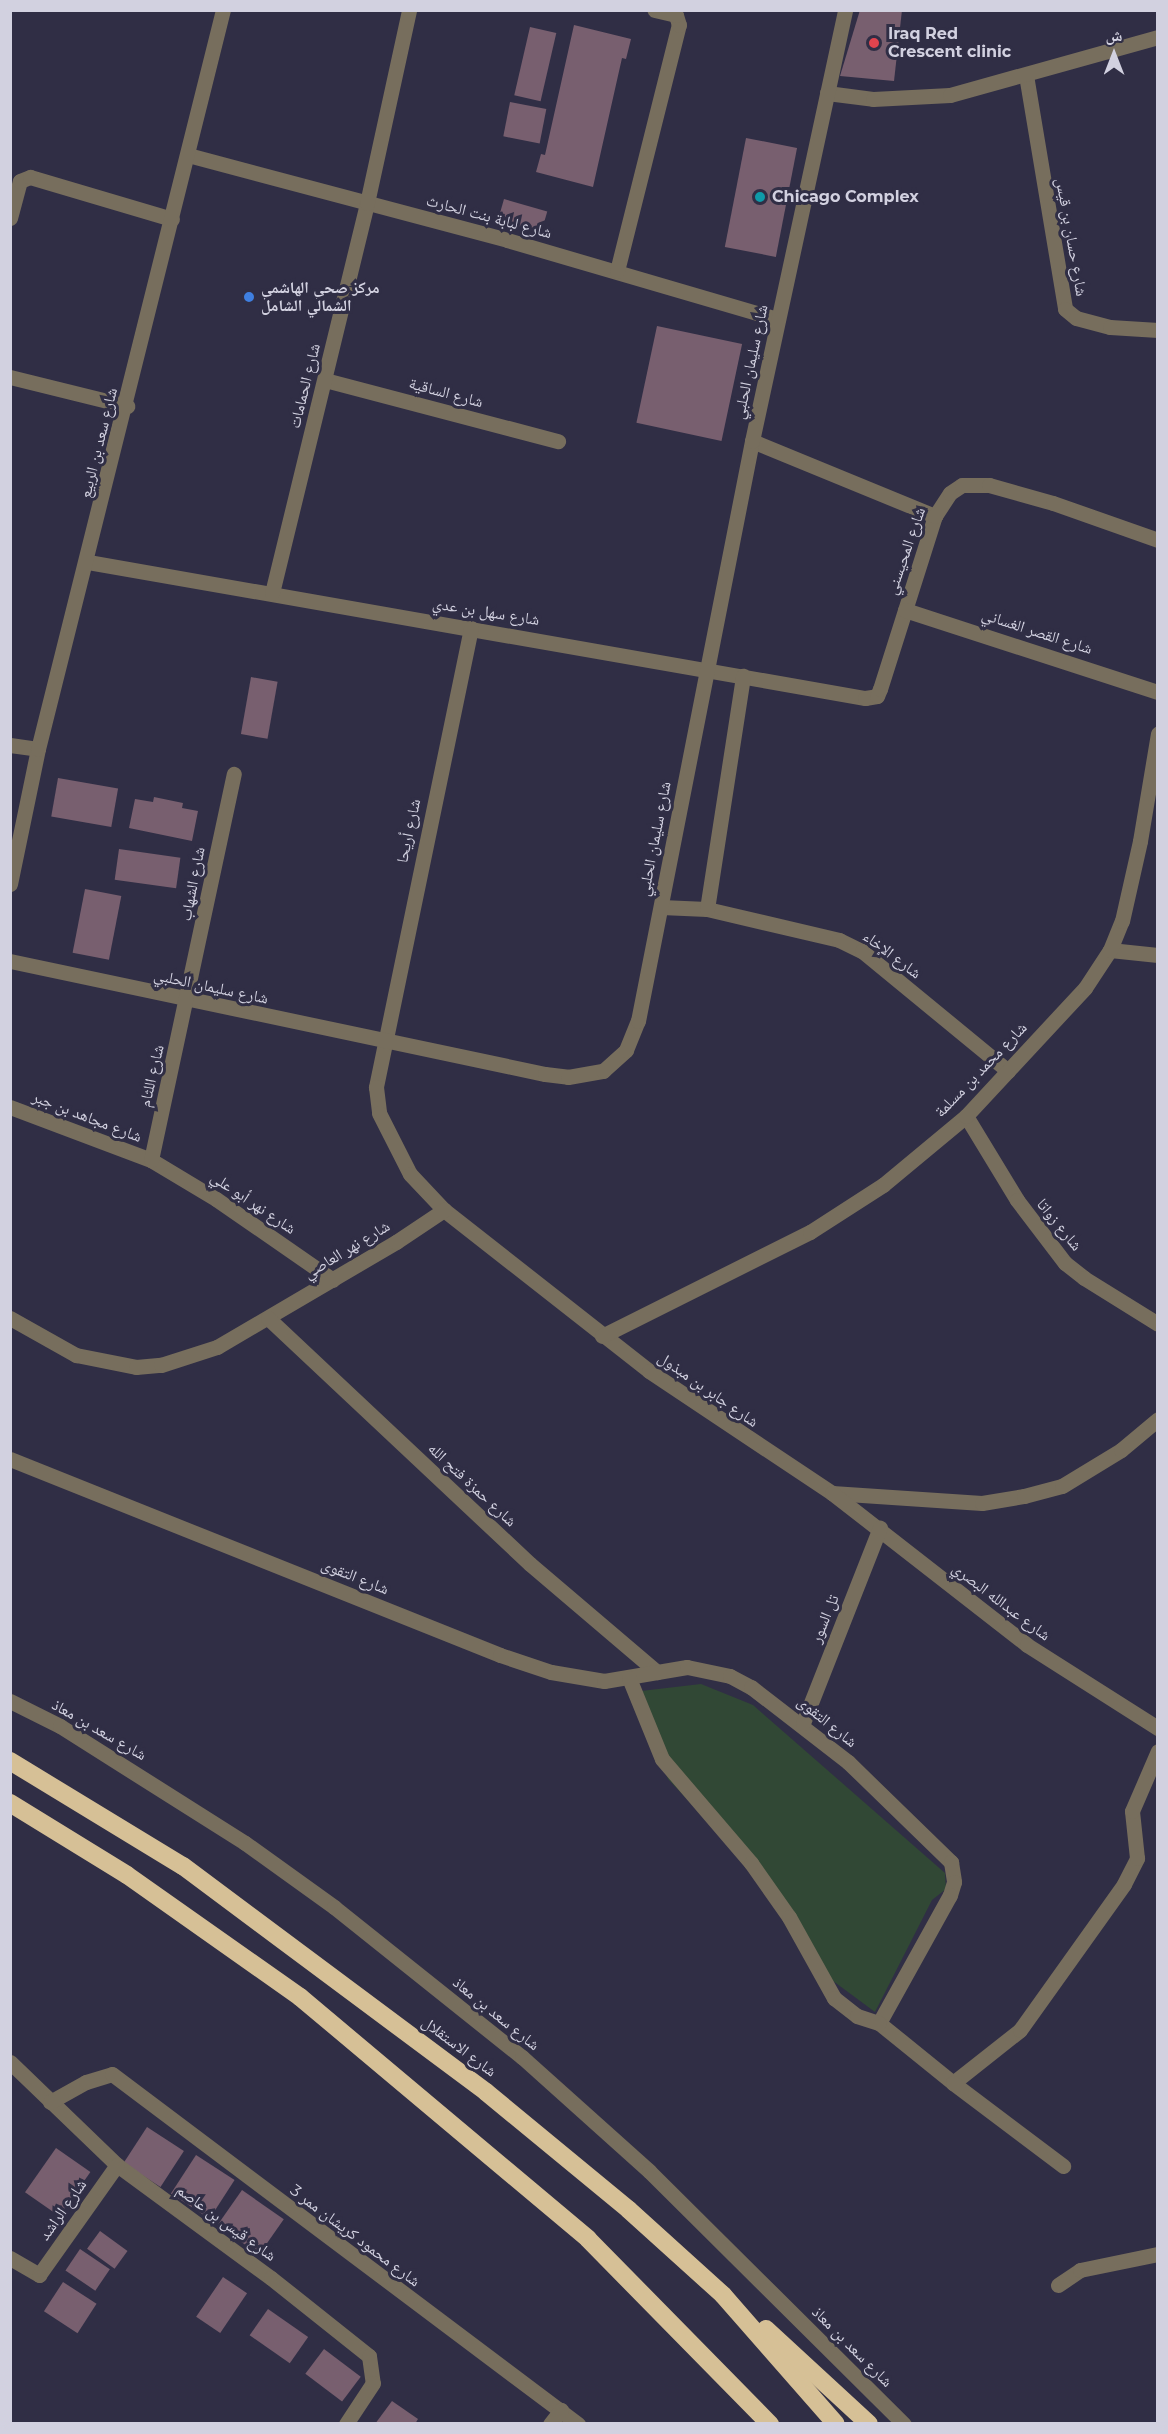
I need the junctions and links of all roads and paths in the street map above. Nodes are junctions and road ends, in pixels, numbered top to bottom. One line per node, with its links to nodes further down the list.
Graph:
1 (223, 10): 8 (street, شارع سعد بن الربيع)
2 (409, 10): 9 (street, شارع الحمامات)
3 (655, 10): 12 (street)
4 (845, 10): 7 (street, شارع سليمان الحلبي)
5 (1158, 37): 6 (street)
6 (1026, 75): 7 (street); 14 (street, شارع حسان بن قيس)
7 (827, 93): 13 (street, شارع سليمان الحلبي)
8 (188, 155): 9 (street, شارع لبابة بنت الحارث); 11 (street, شارع سعد بن الربيع)
9 (368, 203): 12 (street, شارع لبابة بنت الحارث); 16 (street, شارع الحمامات)
10 (10, 218): 11 (street)
11 (172, 219): 17 (street, شارع سعد بن الربيع)
12 (617, 271): 13 (street, شارع لبابة بنت الحارث)
13 (778, 319): 19 (street, شارع سليمان الحلبي)
14 (1158, 330)
15 (10, 377): 17 (street)
16 (325, 380): 18 (street, شارع الساقية); 23 (street, شارع الحمامات)
17 (127, 406): 22 (street, شارع سعد بن الربيع)
18 (558, 441)
19 (752, 441): 20 (street); 26 (street, شارع سليمان الحلبي)
20 (935, 516): 21 (street, شارع المحيسني); 24 (street, شارع المحيسني)
21 (1158, 540)
22 (88, 562): 23 (street, شارع سهل بن عدي); 32 (street, شارع سعد بن الربيع)
23 (272, 593): 25 (street, شارع سهل بن عدي)
24 (905, 610): 28 (street, شارع القصر الغساني); 29 (street, شارع المحيسني)
25 (471, 628): 26 (street, شارع سهل بن عدي); 41 (street, شارع أريحا)
26 (706, 670): 27 (street, شارع سهل بن عدي); 35 (street, شارع سليمان الحلبي)
27 (743, 676): 29 (street, شارع سهل بن عدي); 36 (street)
28 (1158, 692)
29 (877, 696)
30 (1158, 734): 37 (street, شارع محمد بن مسلمة)
31 (10, 745): 32 (street)
32 (38, 749): 34 (street, شارع سعد بن الربيع)
33 (234, 774): 40 (street, شارع الشهاب)
34 (10, 884)
35 (661, 907): 36 (street, شارع الإخاء); 41 (street, شارع سليمان الحلبي)
36 (707, 909): 42 (street, شارع الإخاء)
37 (1110, 950): 38 (street); 42 (street, شارع محمد بن مسلمة)
38 (1158, 955)
39 (10, 962): 40 (street, شارع سليمان الحلبي)
40 (188, 1001): 41 (street, شارع سليمان الحلبي); 45 (street, شارع اللثام)
41 (383, 1041): 46 (street, شارع جابر بن مبذول)
42 (1008, 1071): 44 (street, شارع محمد بن مسلمة)
43 (10, 1107): 45 (street, شارع مجاهد بن جبر)
44 (966, 1116): 50 (street, شارع زواتا); 51 (street, شارع محمد بن مسلمة)
45 (151, 1160): 47 (street, شارع نهر أبو علي)
46 (444, 1210): 47 (street, شارع نهر العاصي); 51 (street, شارع جابر بن مبذول)
47 (333, 1280): 49 (street, شارع نهر العاصي)
48 (10, 1318): 49 (street, شارع نهر العاصي)
49 (267, 1318): 56 (street, شارع حمزة فتح الله)
50 (1158, 1324)
51 (602, 1336): 54 (street, شارع جابر بن مبذول)
52 (1158, 1419): 54 (street, شارع جابر بن مبذول)
53 (10, 1459): 57 (street, شارع التقوى)
54 (832, 1493): 55 (street, شارع عبدالله البصري)
55 (880, 1528): 59 (street, تل السور); 60 (street, شارع عبدالله البصري)
56 (657, 1672): 57 (street, شارع التقوى); 59 (street, شارع التقوى)
57 (628, 1678): 64 (street)
58 (10, 1701): 81 (street, شارع سعد بن معاذ)
59 (802, 1723): 64 (street, شارع التقوى)
60 (1158, 1728)
61 (1158, 1751): 66 (street)
62 (10, 1761): 73 (highway, شارع الاستقلال)
63 (10, 1803): 78 (highway)
64 (879, 2023): 66 (street)
65 (10, 2062): 67 (street, شارع قيس بن عاصم)
66 (953, 2083): 69 (street)
67 (50, 2102): 68 (street, شارع قيس بن عاصم); 74 (street, شارع محمود كريشان ممر 3)
68 (117, 2165): 71 (street, شارع الراشد); 75 (street, شارع قيس بن عاصم)
69 (1063, 2166)
70 (1158, 2254): 72 (street)
71 (10, 2258)
72 (1058, 2285)
73 (723, 2295): 79 (highway, شارع الاستقلال); 80 (highway)
74 (561, 2410): 76 (street); 77 (street, شارع محمود كريشان ممر 3)
75 (346, 2424)
76 (550, 2424)
77 (578, 2424)
78 (770, 2424)
79 (836, 2424)
80 (869, 2424)
81 (904, 2424)

